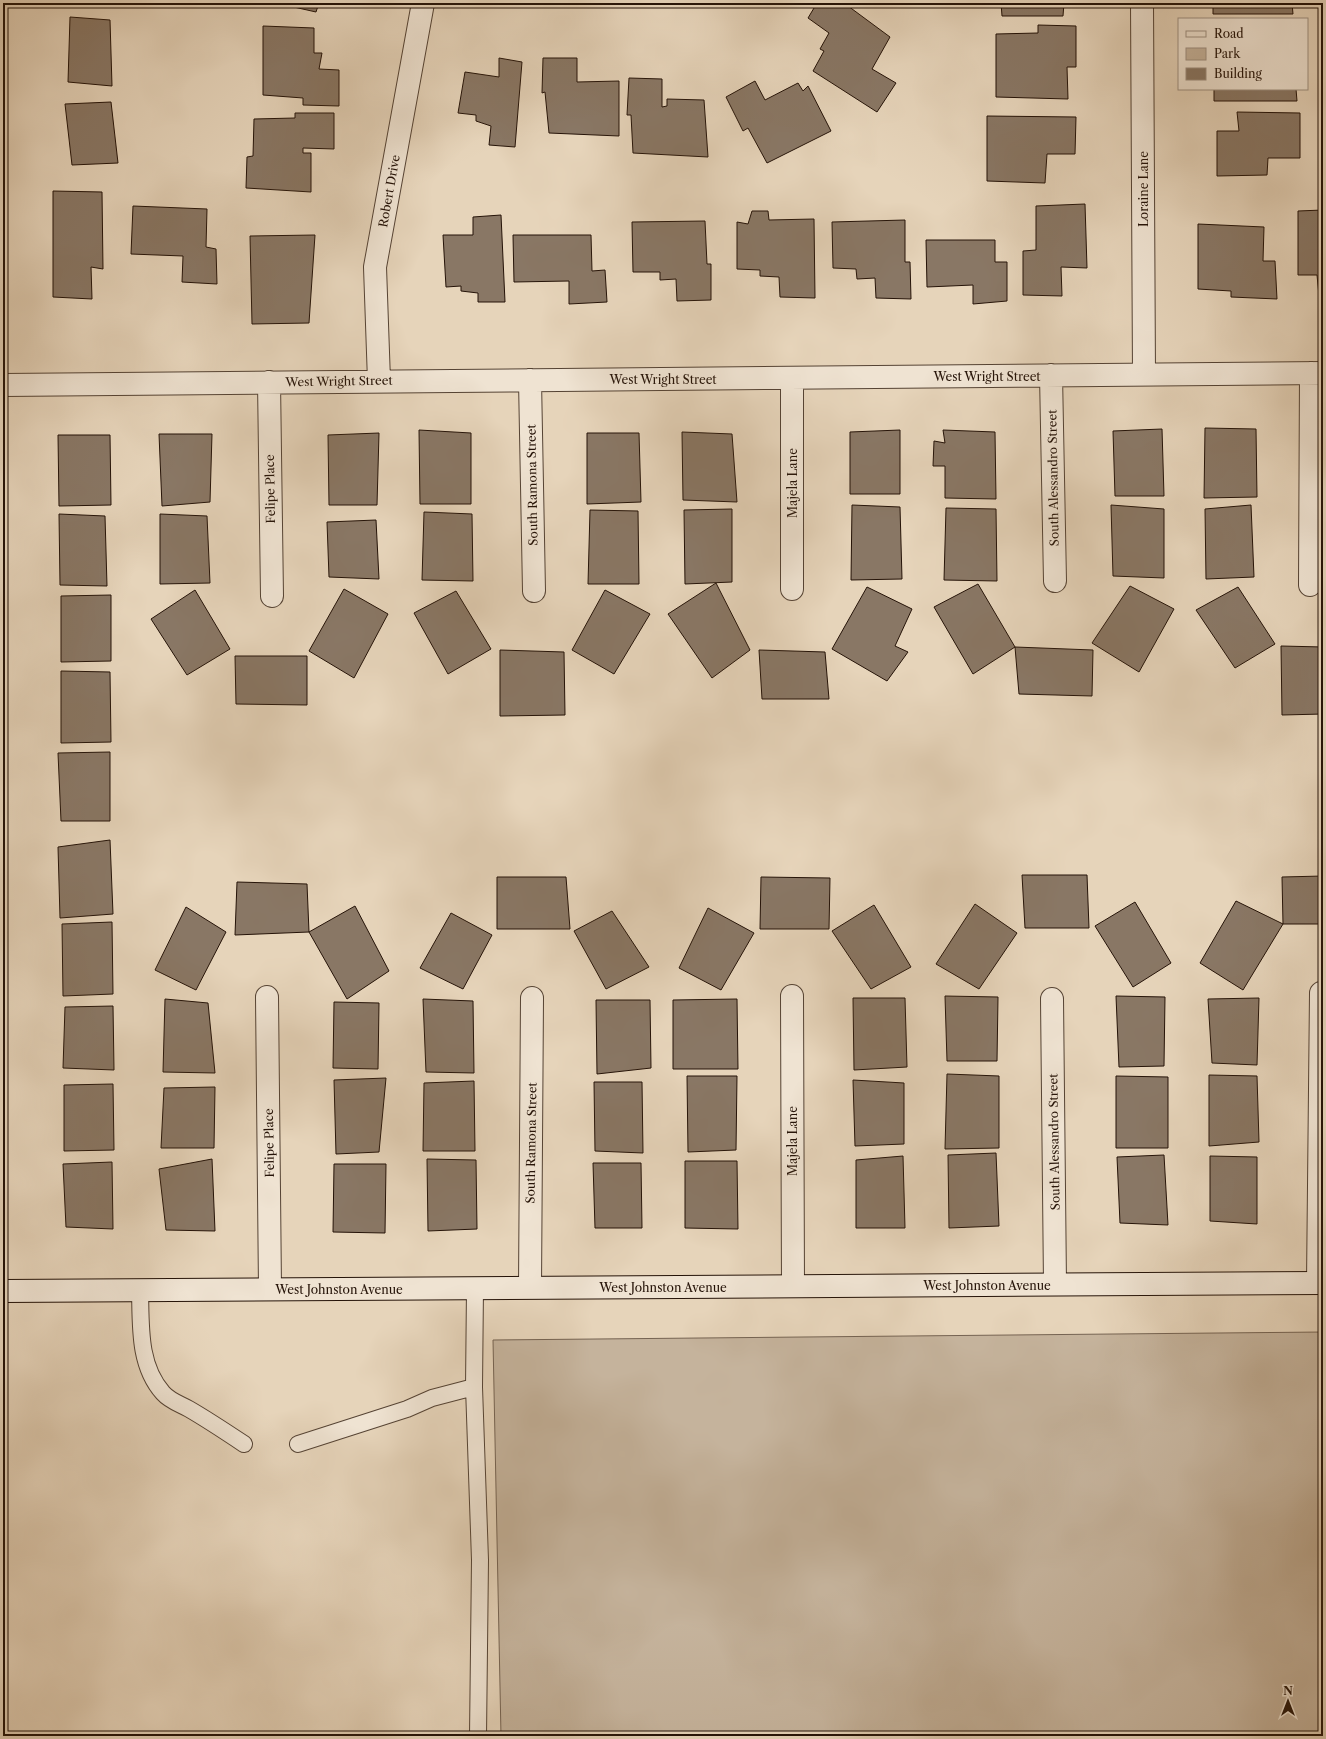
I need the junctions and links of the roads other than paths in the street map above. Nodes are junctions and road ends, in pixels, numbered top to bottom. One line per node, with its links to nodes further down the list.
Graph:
1 (424, 3): 8 (street, Robert Drive)
2 (1142, 3): 4 (street, Loraine Lane)
3 (1317, 373): 4 (street, West Wright Street); 12 (street)
4 (1144, 374): 5 (street, West Wright Street)
5 (1051, 375): 6 (street, West Wright Street); 11 (street, South Alessandro Street)
6 (792, 378): 7 (street, West Wright Street); 13 (street, Majela Lane)
7 (530, 380): 8 (street, West Wright Street); 14 (street, South Ramona Street)
8 (379, 381): 9 (street, West Wright Street)
9 (269, 382): 10 (street, West Wright Street); 15 (street, Felipe Place)
10 (3, 384)
11 (1055, 581)
12 (1310, 585)
13 (792, 589)
14 (534, 591)
15 (272, 596)
16 (1321, 993): 21 (street)
17 (792, 996): 23 (street, Majela Lane)
18 (267, 997): 26 (street, Felipe Place)
19 (532, 998): 24 (street, South Ramona Street)
20 (1052, 999): 22 (street, South Alessandro Street)
21 (1320, 1283): 22 (street, West Johnston Avenue)
22 (1055, 1284): 23 (street, West Johnston Avenue)
23 (793, 1286): 24 (street, West Johnston Avenue)
24 (530, 1287): 25 (street, West Johnston Avenue)
25 (475, 1288): 26 (street, West Johnston Avenue); 29 (lane)
26 (270, 1289): 27 (street, West Johnston Avenue)
27 (140, 1290): 28 (street, West Johnston Avenue); 30 (lane)
28 (3, 1291)
29 (474, 1387): 31 (lane); 32 (lane)
30 (244, 1444)
31 (298, 1444)
32 (478, 1736)

